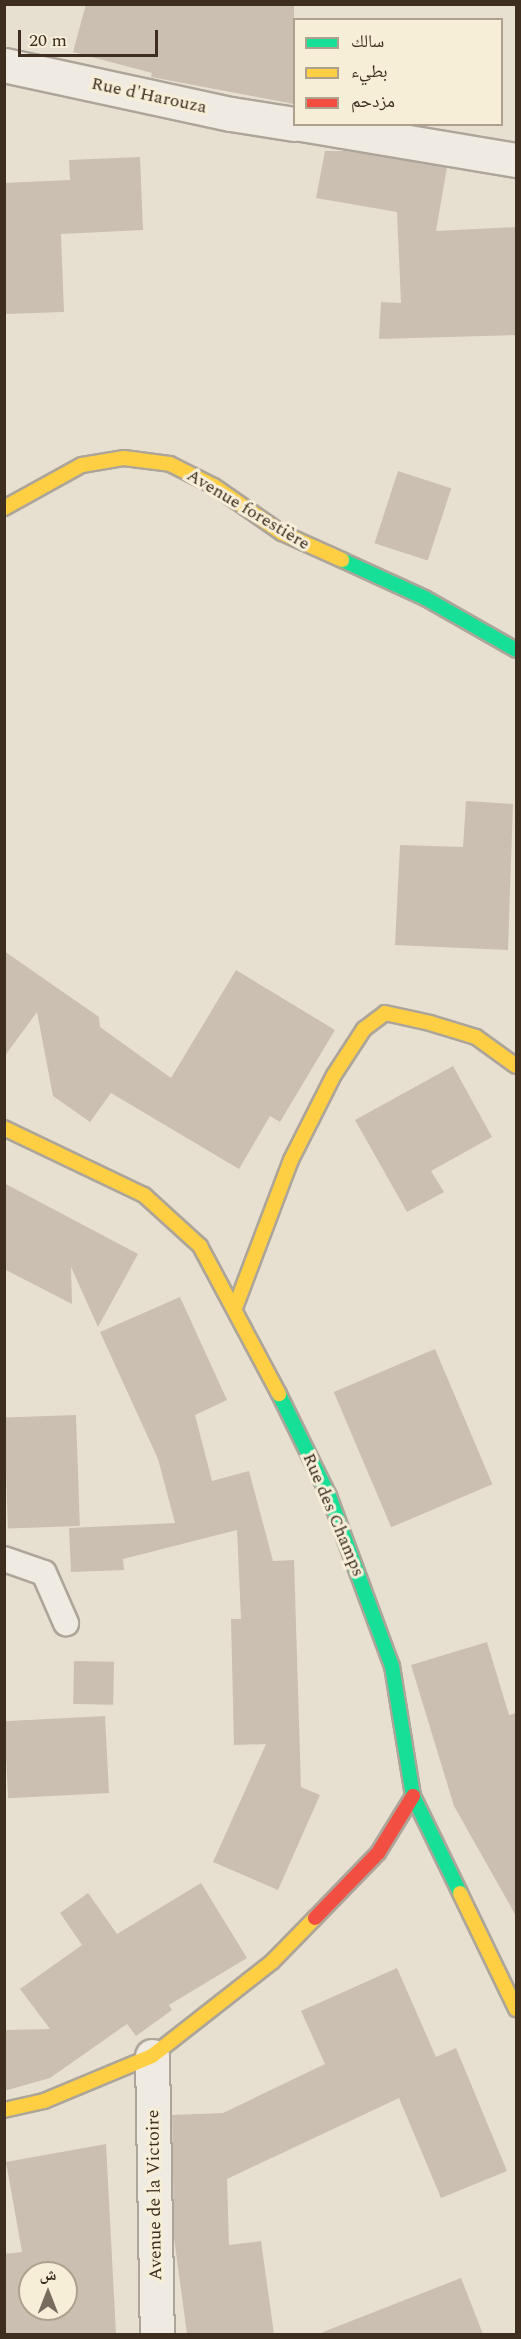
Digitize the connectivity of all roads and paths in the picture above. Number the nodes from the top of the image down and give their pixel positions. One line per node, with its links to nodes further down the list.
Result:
1 (4, 65): 2 (street, Rue d'Harouza)
2 (293, 124)
3 (313, 126): 4 (street)
4 (516, 160)
5 (4, 508): 6 (street, Avenue forestière)
6 (516, 650)
7 (516, 1066): 9 (street)
8 (4, 1128): 9 (street, Rue des Champs)
9 (235, 1308): 12 (street, Rue des Champs)
10 (4, 1559): 11 (lane)
11 (66, 1623)
12 (413, 1796): 13 (street, Rue des Champs); 14 (street)
13 (516, 2009)
14 (152, 2056): 15 (street); 16 (street, Avenue de la Victoire)
15 (4, 2110)
16 (157, 2334)

